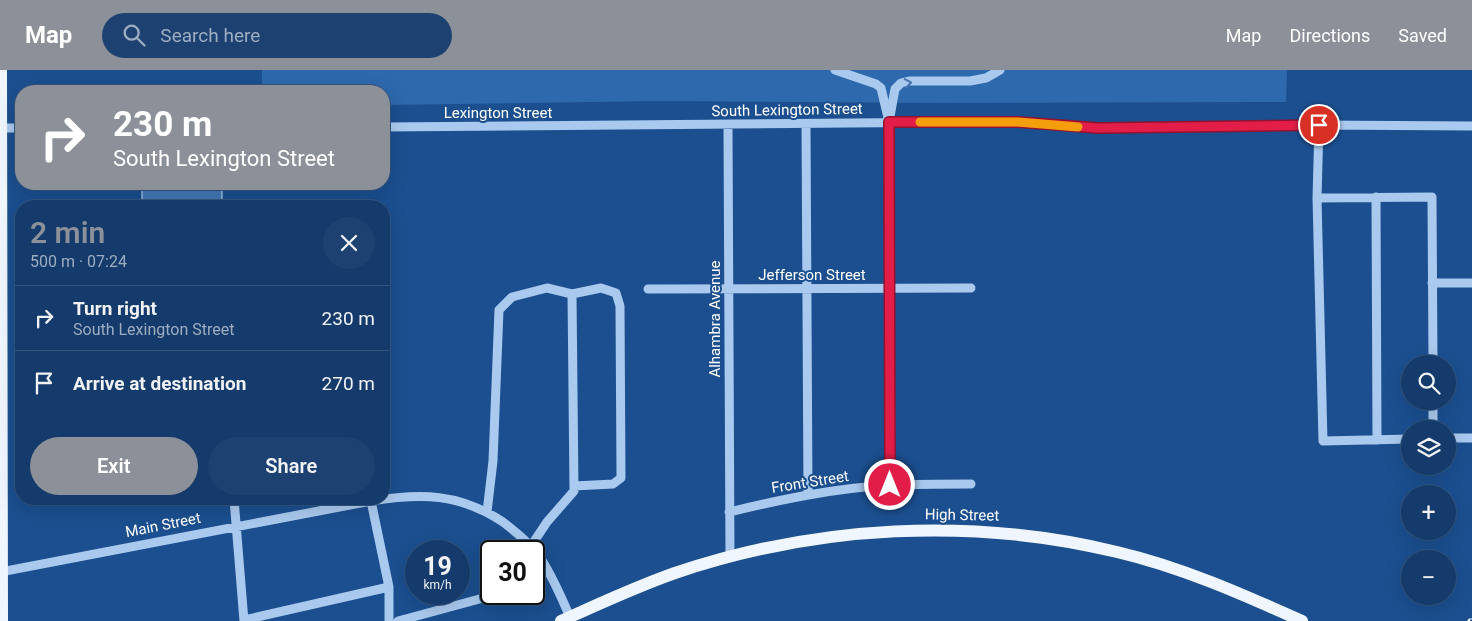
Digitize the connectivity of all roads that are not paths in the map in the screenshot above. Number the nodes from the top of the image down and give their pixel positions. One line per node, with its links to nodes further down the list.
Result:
1 (1, 70): 10 (main road)
2 (835, 70): 4 (street)
3 (1000, 70): 4 (street, one-way to 3)
4 (889, 122): 5 (street, South Lexington Street); 7 (street, South Lexington Street); 18 (street)
5 (806, 124): 6 (street, South Lexington Street); 17 (street)
6 (728, 125): 8 (street, South Lexington Street); 20 (street, Alhambra Avenue)
7 (1319, 125): 9 (street, South Lexington Street); 14 (street)
8 (612, 126): 12 (street, Lexington Street)
9 (1472, 126)
10 (0, 128): 11 (street); 24 (main road)
11 (15, 128)
12 (390, 128)
13 (1376, 197): 14 (street); 15 (street); 28 (street)
14 (1317, 198): 28 (street)
15 (1432, 283): 16 (street); 23 (street)
16 (1472, 283)
17 (806, 288): 18 (street, Jefferson Street); 20 (street, Jefferson Street); 33 (street)
18 (890, 288): 19 (street, Jefferson Street); 31 (street)
19 (971, 288)
20 (729, 289): 21 (street, Jefferson Street); 39 (street, Alhambra Avenue)
21 (648, 290)
22 (572, 294): 32 (street); 32 (street); 38 (street)
23 (1433, 355)
24 (1, 374): 29 (main road)
25 (1456, 438): 26 (street)
26 (1472, 438)
27 (1401, 439): 28 (street)
28 (1377, 440)
29 (1, 473): 45 (main road)
30 (971, 484): 31 (street, Front Street)
31 (890, 485): 33 (street, Front Street)
32 (574, 486): 42 (street)
33 (808, 495): 39 (street, Front Street)
34 (390, 498): 38 (street, Main Street)
35 (234, 505): 40 (street)
36 (350, 505): 40 (street, Main Street)
37 (372, 505): 46 (street)
38 (487, 512): 41 (street, Main Street)
39 (729, 512): 43 (street)
40 (236, 527): 45 (street, Main Street); 50 (street)
41 (524, 540)
42 (535, 540)
43 (730, 557): 48 (main road, High Street); 53 (main road, High Street)
44 (545, 566): 48 (street, Main Street)
45 (1, 572): 49 (main road)
46 (389, 586): 50 (street); 51 (street)
47 (480, 599): 52 (street)
48 (567, 620)
49 (2, 621)
50 (244, 621)
51 (389, 621)
52 (398, 621)
53 (1302, 621)

